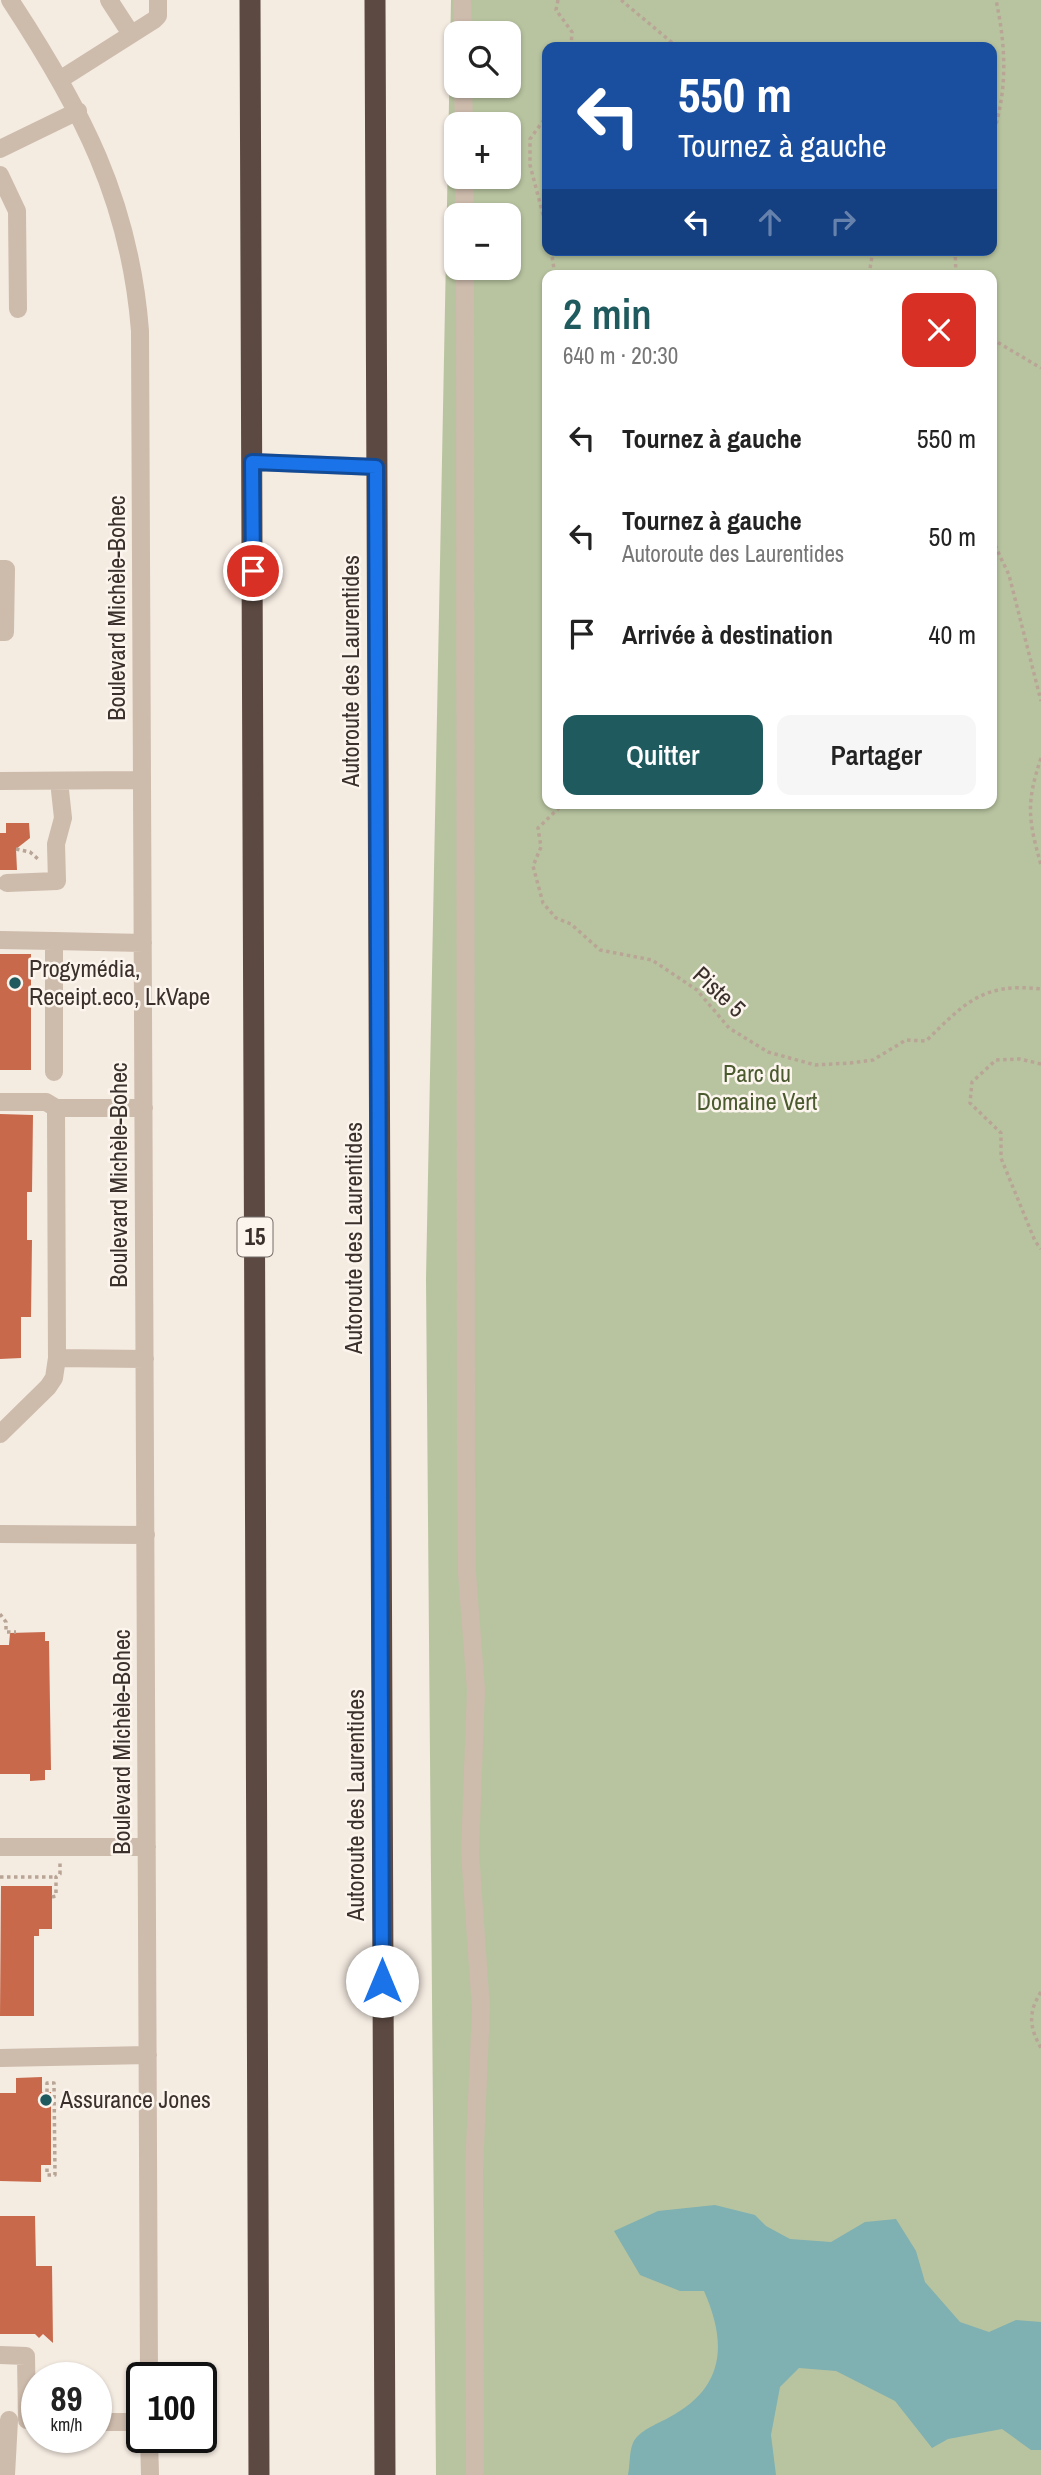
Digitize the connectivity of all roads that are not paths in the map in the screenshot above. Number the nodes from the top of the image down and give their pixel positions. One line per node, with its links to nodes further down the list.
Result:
1 (10, 0): 9 (street, Boulevard Michèle-Bohec)
2 (109, 0): 8 (street)
3 (158, 0): 8 (street)
4 (250, 0): 15 (highway, 15)
5 (375, 0): 16 (highway, Autoroute des Laurentides)
6 (462, 0): 7 (street)
7 (463, 21)
8 (131, 34): 9 (street)
9 (61, 79): 10 (street, Boulevard Michèle-Bohec)
10 (78, 111): 11 (street); 19 (street, Boulevard Michèle-Bohec)
11 (0, 149)
12 (0, 175): 14 (street)
13 (465, 280): 47 (street)
14 (18, 309)
15 (252, 462): 16 (street); 45 (highway, 15)
16 (376, 467): 46 (highway, Autoroute des Laurentides)
17 (0, 569): 18 (street)
18 (0, 632)
19 (142, 780): 21 (street); 25 (street, Boulevard Michèle-Bohec)
20 (0, 781): 21 (street)
21 (59, 781): 22 (street)
22 (7, 883)
23 (0, 940): 24 (street)
24 (54, 941): 25 (street); 26 (street)
25 (143, 943): 29 (street, Boulevard Michèle-Bohec)
26 (54, 1072)
27 (0, 1101): 28 (street)
28 (56, 1108): 29 (street); 30 (street)
29 (144, 1108): 31 (street, Boulevard Michèle-Bohec)
30 (57, 1358): 31 (street); 32 (street)
31 (145, 1359): 34 (street, Boulevard Michèle-Bohec)
32 (0, 1434)
33 (0, 1534): 34 (street)
34 (146, 1535): 36 (street, Boulevard Michèle-Bohec)
35 (0, 1847): 36 (street)
36 (147, 1847): 37 (street, Boulevard Michèle-Bohec)
37 (148, 2055): 38 (street); 40 (street, Boulevard Michèle-Bohec)
38 (0, 2058)
39 (0, 2356): 41 (street)
40 (149, 2362)
41 (18, 2420): 43 (street)
42 (149, 2453): 44 (street)
43 (6, 2475)
44 (149, 2475)
45 (259, 2475)
46 (385, 2475)
47 (475, 2475)

